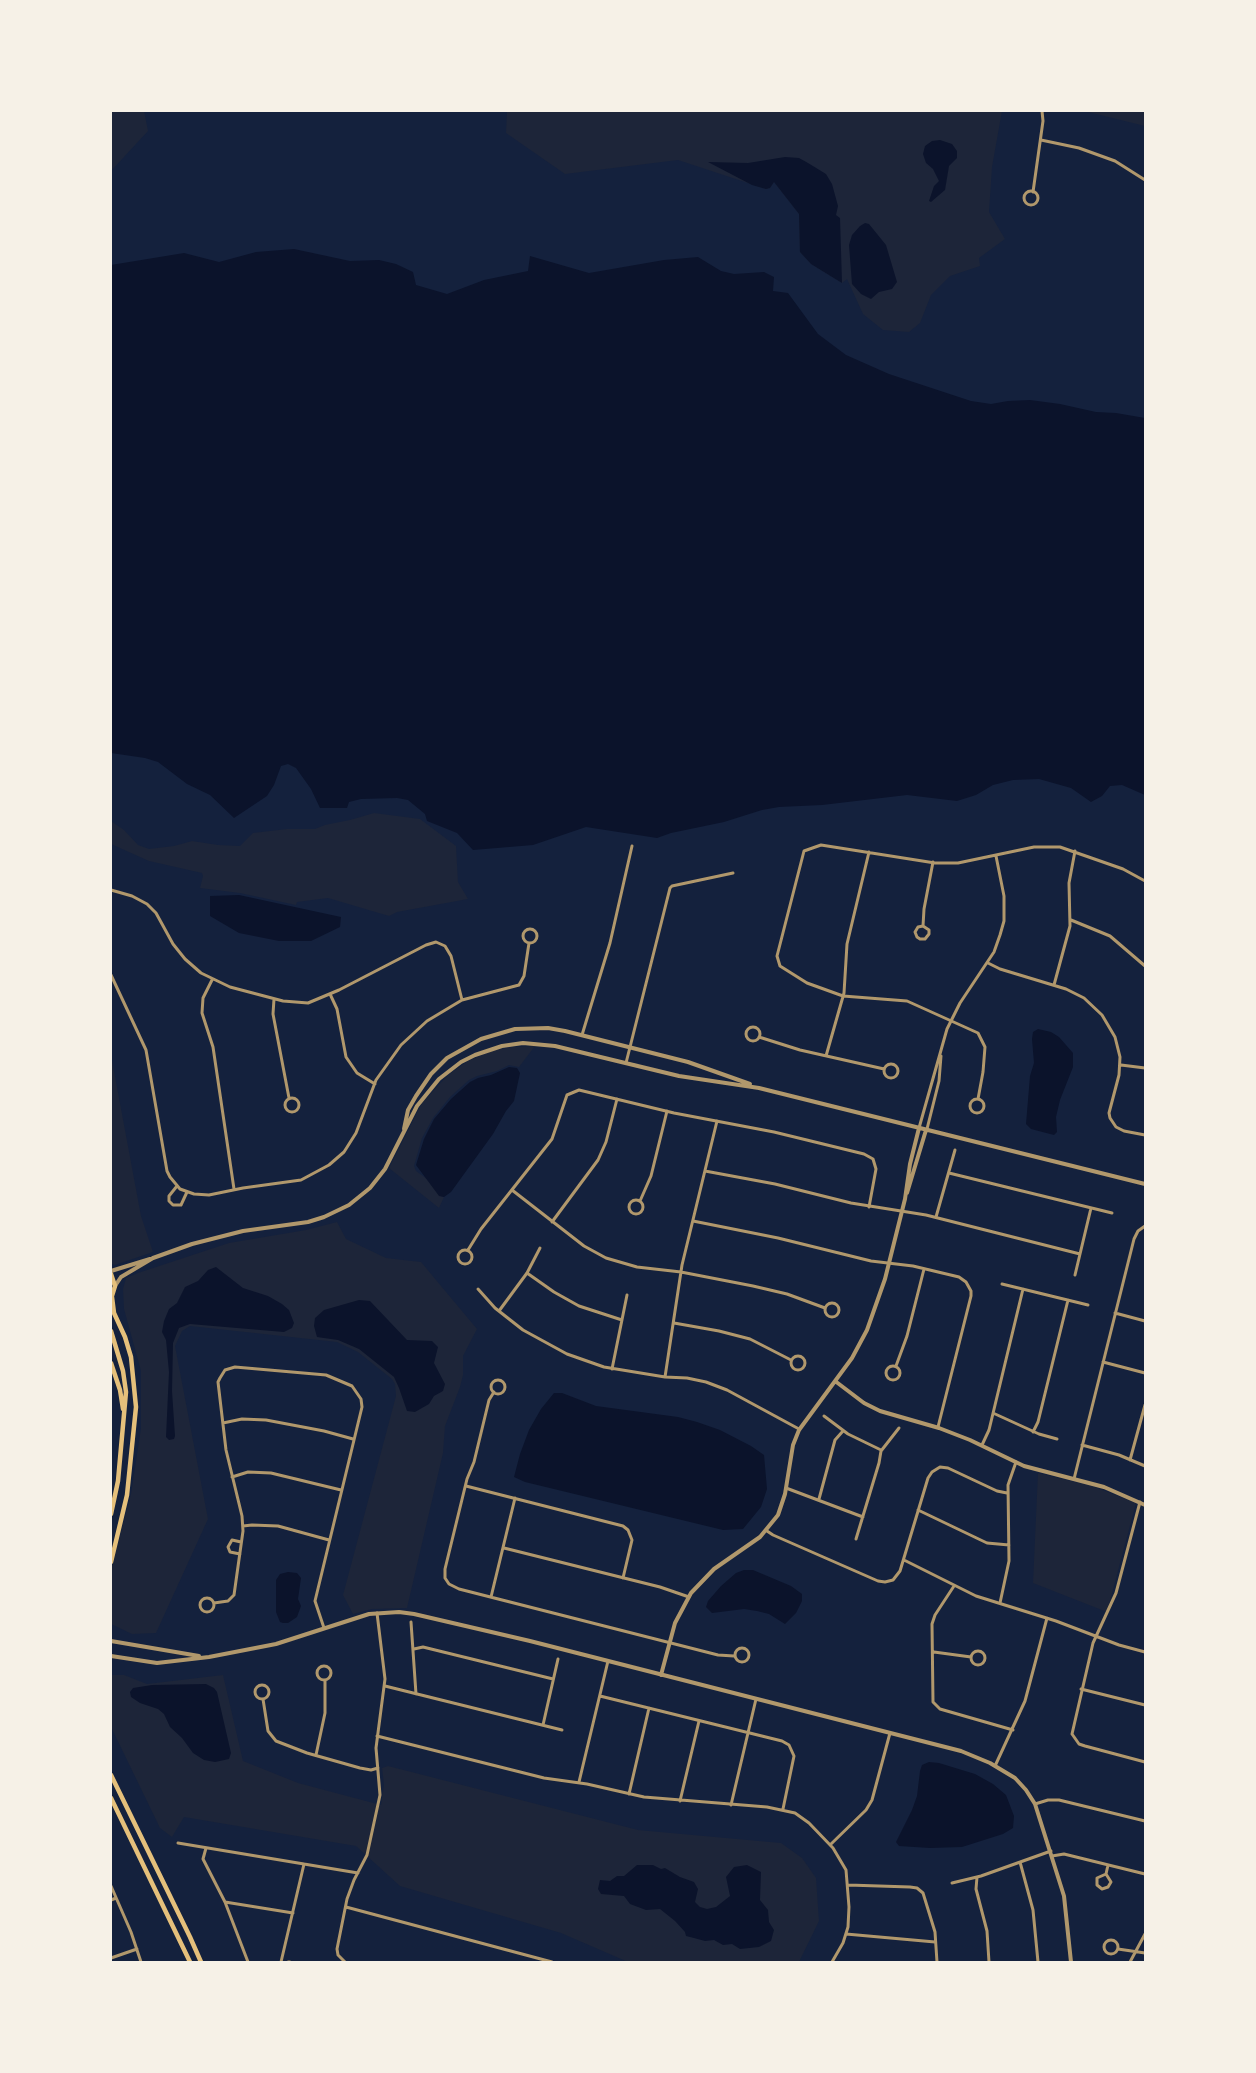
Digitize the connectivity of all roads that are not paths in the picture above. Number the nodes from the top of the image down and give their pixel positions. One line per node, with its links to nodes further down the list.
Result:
1 (1042, 111): 2 (street)
2 (1041, 140): 3 (street); 4 (street)
3 (1145, 180)
4 (1033, 192): 4 (street)
5 (632, 846): 26 (street)
6 (1075, 851): 8 (street); 11 (street); 13 (street)
7 (869, 852): 9 (street); 22 (street); 22 (street)
8 (996, 856): 9 (street); 16 (street)
9 (933, 862): 14 (street)
10 (733, 873): 28 (street)
11 (1145, 881)
12 (111, 890): 19 (street)
13 (1071, 920): 17 (street); 20 (street)
14 (923, 926): 14 (street)
15 (529, 943): 15 (street); 24 (street)
16 (988, 963): 20 (street); 25 (street)
17 (1145, 966)
18 (111, 975): 50 (street)
19 (212, 980): 23 (street); 51 (street)
20 (1054, 985): 32 (street)
21 (330, 994): 23 (street); 24 (street); 35 (street)
22 (843, 996): 25 (street); 30 (street)
23 (274, 999): 37 (street)
24 (462, 1000): 35 (street)
25 (951, 1020): 29 (street); 39 (street)
26 (582, 1035): 28 (street); 43 (street)
27 (759, 1037): 27 (street); 30 (street)
28 (630, 1048): 31 (street); 36 (street)
29 (941, 1052): 42 (street); 44 (street)
30 (826, 1056): 34 (street)
31 (626, 1065): 36 (street); 43 (street)
32 (1121, 1065): 33 (street); 45 (street)
33 (1145, 1068)
34 (884, 1069): 34 (street)
35 (375, 1084): 51 (street)
36 (759, 1088): 42 (street)
37 (289, 1098): 37 (street)
38 (617, 1099): 40 (street); 52 (street); 62 (street)
39 (978, 1099): 39 (street)
40 (667, 1111): 41 (street); 55 (street)
41 (717, 1121): 47 (street); 56 (street)
42 (919, 1128): 44 (street); 54 (street)
43 (404, 1129): 67 (street)
44 (926, 1130): 49 (street); 54 (street)
45 (1145, 1135)
46 (955, 1150): 48 (street)
47 (705, 1171): 56 (street); 61 (street)
48 (949, 1173): 57 (street); 60 (street)
49 (1145, 1184)
50 (177, 1186): 53 (street); 53 (street)
51 (234, 1190): 53 (street)
52 (512, 1190): 62 (street); 65 (street)
53 (187, 1192)
54 (905, 1199): 58 (street)
55 (640, 1201): 55 (street)
56 (868, 1207): 58 (street)
57 (1091, 1208): 59 (street); 66 (street)
58 (902, 1212): 60 (street); 68 (street)
59 (1112, 1213)
60 (936, 1217): 66 (street)
61 (693, 1221): 68 (street); 71 (street)
62 (552, 1222): 71 (street)
63 (1145, 1226): 84 (street)
64 (540, 1248): 72 (street)
65 (468, 1250): 65 (street)
66 (1080, 1254): 73 (street)
67 (153, 1258): 70 (street); 75 (street)
68 (889, 1264): 69 (street); 96 (street)
69 (924, 1269): 92 (street); 103 (street)
70 (111, 1272): 75 (main road)
71 (681, 1272): 82 (street); 87 (street)
72 (527, 1273): 83 (street); 85 (street)
73 (1075, 1275)
74 (1002, 1284): 77 (street)
75 (115, 1286): 79 (main road)
76 (478, 1289): 83 (street)
77 (1023, 1289): 80 (street); 99 (street)
78 (627, 1295): 85 (street)
79 (112, 1298): 137 (main road)
80 (1068, 1300): 81 (street); 107 (street)
81 (1088, 1305)
82 (825, 1308): 82 (street)
83 (499, 1311): 93 (street)
84 (1115, 1313): 86 (street); 90 (street)
85 (622, 1320): 93 (street)
86 (1145, 1321)
87 (673, 1323): 89 (street); 95 (street)
88 (111, 1331): 101 (main road)
89 (791, 1360): 89 (street)
90 (1103, 1362): 94 (street); 110 (street)
91 (111, 1363): 101 (main road)
92 (896, 1366): 92 (street)
93 (612, 1369): 95 (street)
94 (1145, 1372)
95 (665, 1377): 105 (street)
96 (835, 1381): 103 (street); 105 (street)
97 (494, 1392): 97 (street); 118 (street)
98 (1145, 1405): 113 (street)
99 (992, 1413): 107 (street); 111 (street)
100 (824, 1416): 106 (street)
101 (125, 1420): 126 (main road)
102 (223, 1423): 108 (street); 108 (street); 116 (street)
103 (938, 1427): 111 (street)
104 (898, 1428): 112 (street)
105 (800, 1429): 119 (street)
106 (843, 1431): 112 (street); 123 (street)
107 (1033, 1432): 109 (street)
108 (354, 1439): 120 (street)
109 (1058, 1439)
110 (1082, 1444): 113 (street); 117 (street)
111 (982, 1445): 114 (street)
112 (881, 1451): 127 (street)
113 (1130, 1460): 115 (street)
114 (1016, 1462): 117 (street); 121 (street)
115 (1145, 1466)
116 (232, 1477): 120 (street); 128 (street)
117 (1074, 1479): 124 (street)
118 (466, 1486): 122 (street); 140 (street)
119 (786, 1488): 123 (street); 129 (street)
120 (341, 1490): 131 (street)
121 (1007, 1493): 125 (street); 133 (street)
122 (515, 1498): 134 (street); 138 (street)
123 (819, 1500): 127 (street)
124 (1143, 1504): 148 (street)
125 (918, 1510): 133 (street); 136 (street)
126 (111, 1514)
127 (863, 1517): 130 (street)
128 (243, 1526): 131 (street); 132 (street)
129 (767, 1531): 136 (street); 141 (street)
130 (856, 1539)
131 (329, 1540): 147 (street)
132 (242, 1542): 135 (street); 135 (street)
133 (1009, 1545): 143 (street)
134 (504, 1548): 138 (street); 140 (street)
135 (240, 1554): 142 (street)
136 (903, 1560): 139 (street)
137 (111, 1562)
138 (623, 1578): 141 (street)
139 (954, 1586): 143 (street); 152 (street)
140 (491, 1597): 150 (street)
141 (689, 1597): 150 (street)
142 (214, 1603): 142 (street)
143 (1000, 1603): 145 (street)
144 (377, 1613): 147 (street); 159 (street); 163 (street)
145 (1047, 1618): 148 (street); 174 (street)
146 (411, 1622): 151 (street)
147 (324, 1628): 156 (street)
148 (1096, 1636): 153 (street); 164 (street)
149 (111, 1641): 156 (street)
150 (670, 1642): 155 (street); 160 (street)
151 (414, 1650): 162 (street); 165 (street)
152 (933, 1652): 157 (street); 174 (street)
153 (1145, 1652)
154 (111, 1656): 156 (street)
155 (734, 1656): 155 (street)
156 (209, 1657)
157 (971, 1657): 157 (street)
158 (558, 1659): 162 (street)
159 (608, 1661): 160 (street); 166 (street)
160 (661, 1674): 168 (street)
161 (325, 1680): 161 (street); 178 (street)
162 (553, 1680): 172 (street)
163 (385, 1686): 165 (street); 177 (street)
164 (1081, 1689): 169 (street); 179 (street)
165 (416, 1694): 172 (street)
166 (600, 1696): 170 (street); 183 (street)
167 (263, 1699): 167 (street); 178 (street)
168 (756, 1699): 175 (street); 176 (street)
169 (1145, 1705)
170 (649, 1708): 171 (street); 184 (street)
171 (699, 1720): 175 (street); 186 (street)
172 (543, 1725): 173 (street)
173 (562, 1730)
174 (1013, 1730): 180 (street)
175 (748, 1733): 188 (street); 189 (street)
176 (890, 1733): 180 (street); 192 (street)
177 (377, 1736): 181 (street); 183 (street)
178 (316, 1755): 181 (street)
179 (1145, 1762)
180 (995, 1766): 187 (street)
181 (378, 1768): 198 (street)
182 (111, 1775): 221 (main road)
183 (579, 1782): 184 (street)
184 (629, 1794): 186 (street)
185 (111, 1798): 220 (main road)
186 (680, 1801): 188 (street)
187 (1035, 1804): 190 (street); 194 (street)
188 (731, 1805): 189 (street)
189 (783, 1809): 192 (street)
190 (1145, 1821)
191 (178, 1843): 193 (street)
192 (830, 1845): 204 (street)
193 (206, 1848): 196 (street); 207 (street)
194 (1051, 1853): 195 (street); 197 (street); 230 (street)
195 (1020, 1862): 201 (street); 229 (street)
196 (304, 1864): 198 (street); 209 (street)
197 (1108, 1865): 199 (street); 200 (street)
198 (358, 1873): 208 (street)
199 (1106, 1874): 199 (street)
200 (1145, 1874)
201 (977, 1877): 202 (street); 228 (street)
202 (952, 1882)
203 (111, 1886): 205 (street)
204 (848, 1886): 210 (street); 212 (street)
205 (116, 1898): 206 (street); 213 (street)
206 (111, 1900)
207 (225, 1902): 209 (street); 222 (street)
208 (346, 1907): 218 (street); 224 (street)
209 (293, 1913): 223 (street)
210 (846, 1934): 212 (street); 226 (street)
211 (1145, 1934): 215 (street)
212 (935, 1942): 227 (street)
213 (137, 1949): 217 (street); 219 (street)
214 (1118, 1949): 214 (street); 215 (street)
215 (1135, 1951): 216 (street); 231 (street)
216 (1145, 1953)
217 (111, 1958)
218 (541, 1960): 225 (street)
219 (141, 1962)
220 (190, 1962)
221 (201, 1962)
222 (248, 1962)
223 (281, 1962)
224 (345, 1962)
225 (552, 1962)
226 (832, 1962)
227 (937, 1962)
228 (989, 1962)
229 (1038, 1962)
230 (1071, 1962)
231 (1130, 1962)

